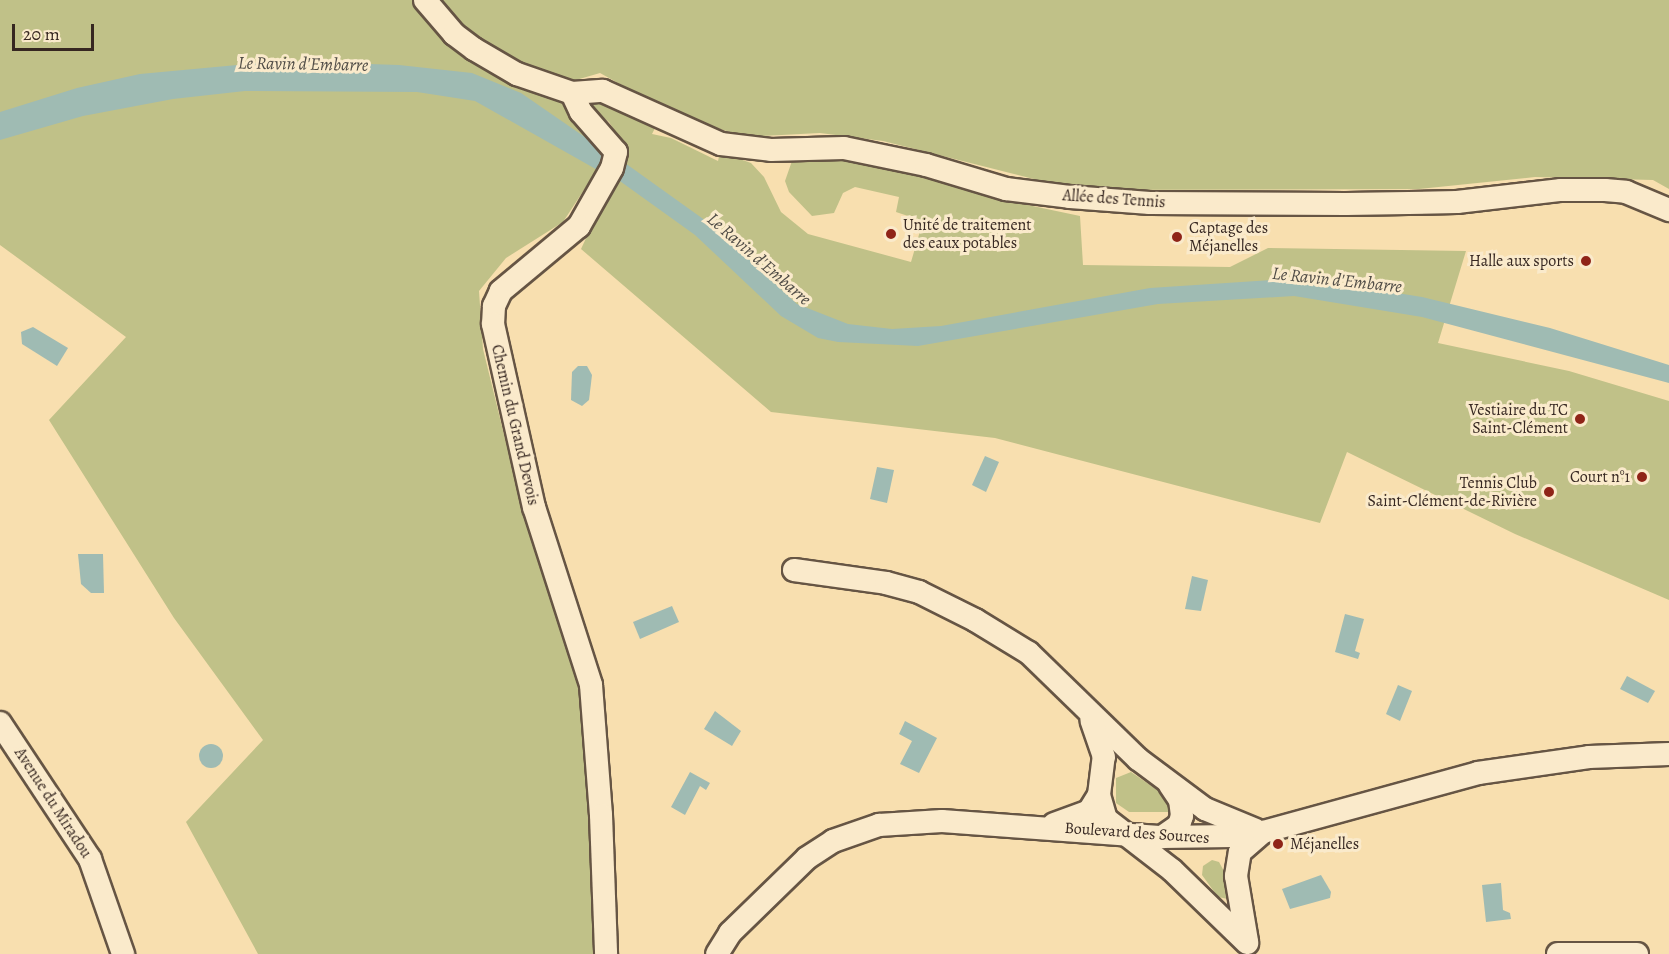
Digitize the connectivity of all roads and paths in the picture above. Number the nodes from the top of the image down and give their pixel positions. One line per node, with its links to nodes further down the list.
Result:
1 (425, 0): 2 (street)
2 (572, 93): 3 (street, Allée des Tennis); 18 (street, Chemin du Grand Devois)
3 (1669, 210)
4 (794, 570): 5 (street)
5 (1086, 710): 8 (street); 9 (street)
6 (0, 723): 17 (street, Avenue du Miradou)
7 (1669, 754): 11 (street, Boulevard des Sources)
8 (1158, 773): 11 (street); 13 (street)
9 (1099, 795): 10 (street); 12 (street)
10 (1046, 827): 12 (street, Boulevard des Sources); 19 (street, Boulevard des Sources)
11 (1263, 832): 14 (street, Boulevard des Sources); 16 (street)
12 (1127, 834): 13 (street, Boulevard des Sources); 15 (street)
13 (1162, 837): 14 (street, Boulevard des Sources)
14 (1207, 839): 15 (street)
15 (1199, 897): 16 (street)
16 (1249, 949)
17 (123, 954)
18 (606, 954)
19 (717, 954)
20 (1558, 954): 21 (street)
21 (1637, 954)

